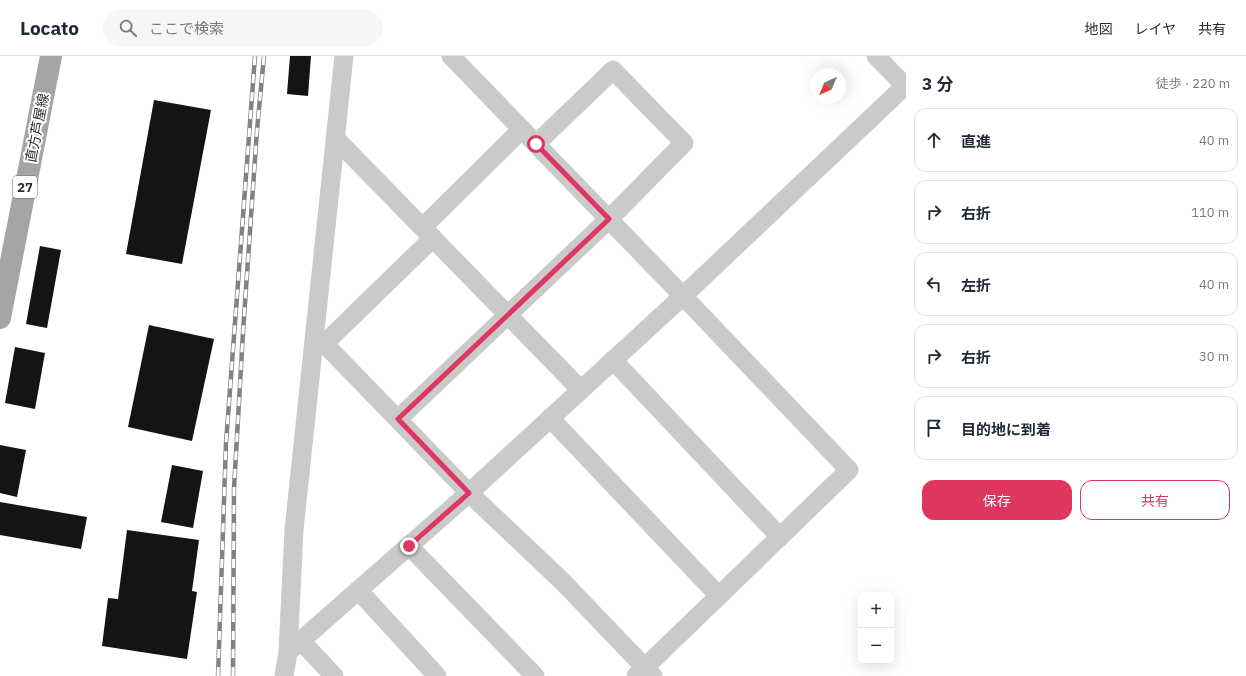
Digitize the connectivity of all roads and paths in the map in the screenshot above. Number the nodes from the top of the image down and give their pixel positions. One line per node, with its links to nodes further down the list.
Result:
1 (51, 56): 13 (main road, 直方芦屋線 / 27)
2 (344, 56): 7 (street)
3 (451, 56): 6 (street)
4 (876, 56): 5 (street)
5 (905, 85): 11 (street)
6 (522, 129): 8 (street); 10 (street)
7 (335, 138): 10 (street); 14 (street)
8 (536, 144): 9 (street); 9 (street)
9 (609, 219): 11 (street); 12 (street)
10 (428, 233): 12 (street); 14 (street)
11 (683, 296): 15 (street); 20 (street)
12 (508, 315): 16 (street); 18 (street)
13 (0, 318)
14 (320, 339): 18 (street); 24 (street)
15 (613, 360): 16 (street); 20 (street)
16 (581, 390): 17 (street)
17 (550, 418): 19 (street); 23 (street)
18 (398, 419): 19 (street)
19 (469, 493): 21 (street); 25 (street)
20 (780, 537): 23 (street)
21 (409, 546): 22 (street); 29 (street)
22 (358, 590): 24 (street); 28 (street)
23 (719, 596): 25 (street)
24 (294, 647): 26 (street); 27 (street)
25 (645, 673)
26 (284, 676)
27 (334, 676)
28 (437, 676)
29 (535, 676)

